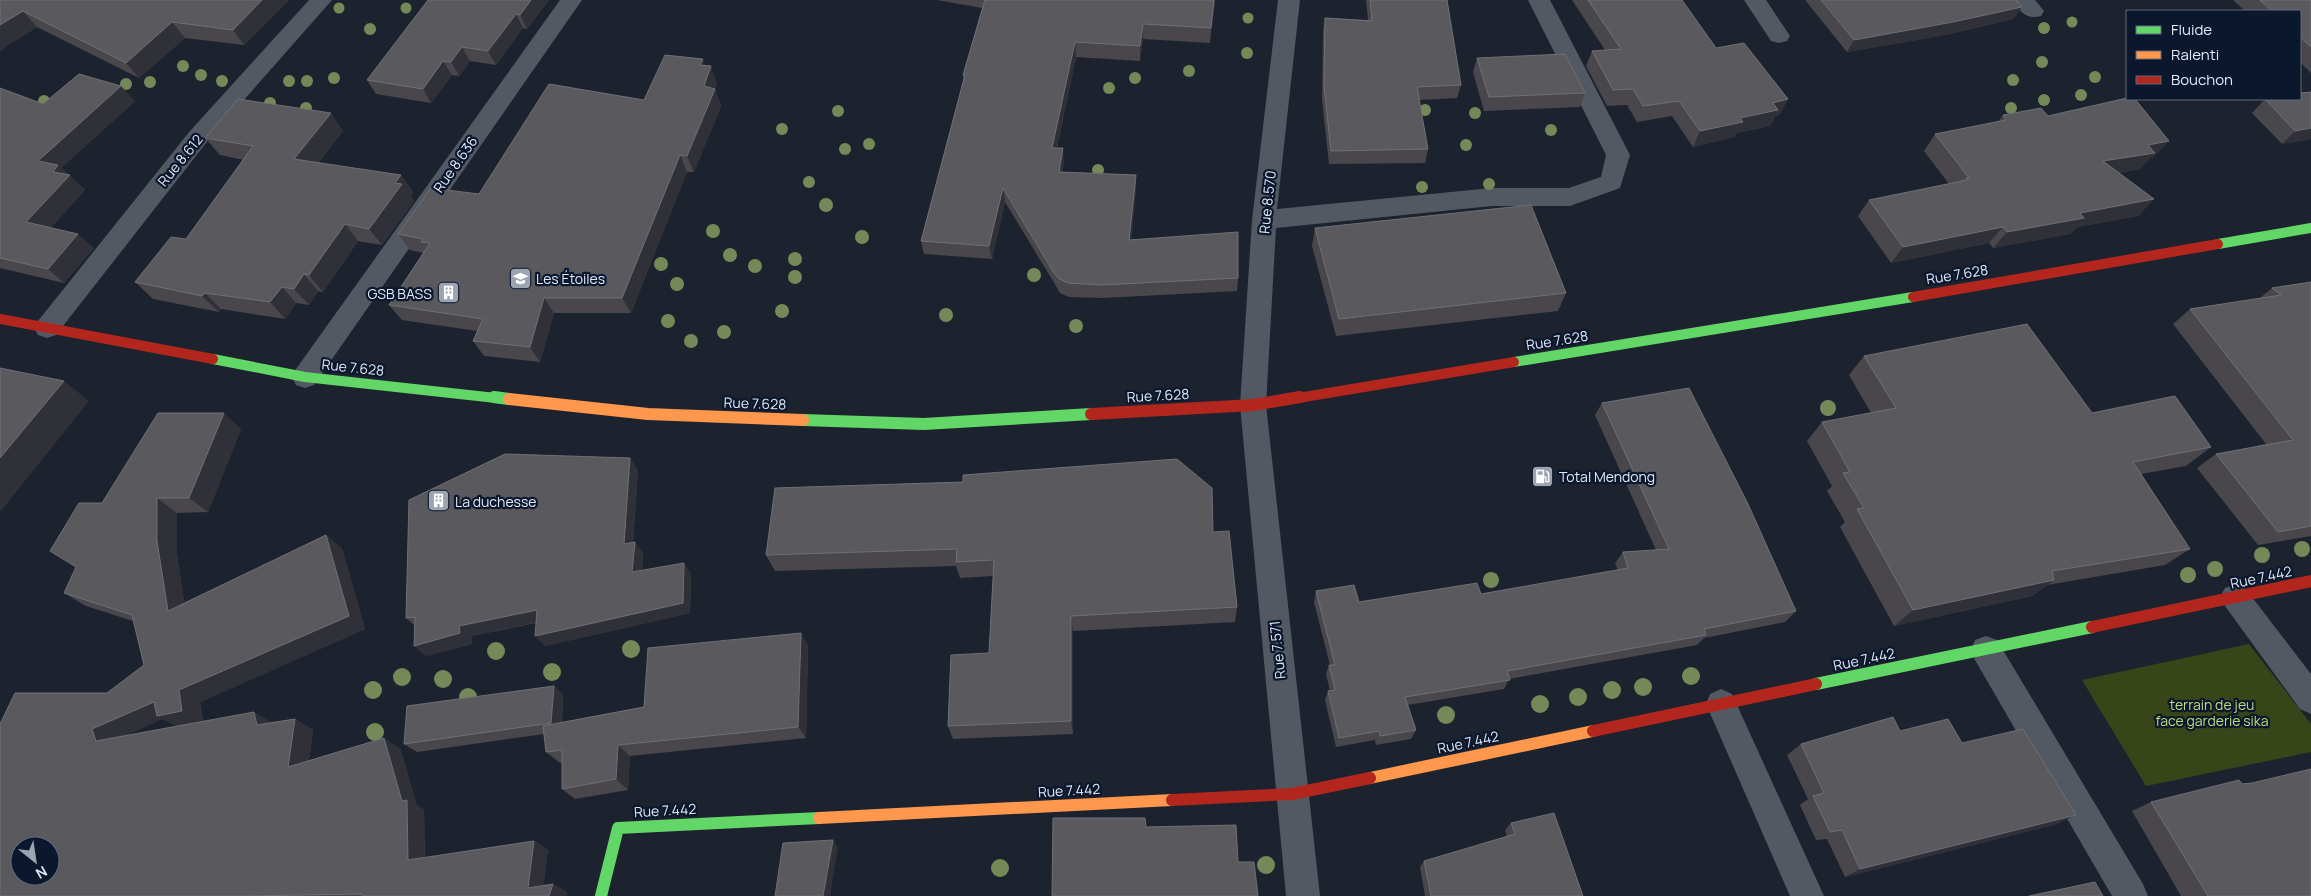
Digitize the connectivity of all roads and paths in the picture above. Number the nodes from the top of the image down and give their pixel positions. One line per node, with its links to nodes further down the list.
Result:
1 (321, 0): 10 (street, Rue 8.612)
2 (571, 0): 11 (street, Rue 8.636)
3 (1289, 0): 7 (street, Rue 8.570)
4 (1539, 0): 7 (street)
5 (1755, 0): 6 (street)
6 (1779, 36)
7 (1264, 220): 12 (street, Rue 8.570)
8 (2311, 228): 12 (main road, Rue 7.628)
9 (0, 319): 10 (main road, Rue 7.628)
10 (47, 328): 11 (main road, Rue 7.628)
11 (305, 377): 12 (main road, Rue 7.628)
12 (1253, 405): 18 (street, Rue 7.571)
13 (2311, 581): 14 (main road, Rue 7.442)
14 (2235, 597): 15 (main road, Rue 7.442); 16 (street)
15 (1986, 650): 17 (main road, Rue 7.442); 22 (street)
16 (2311, 699)
17 (1721, 704): 18 (main road, Rue 7.442); 21 (street)
18 (1292, 794): 19 (main road, Rue 7.442); 20 (street, Rue 7.571)
19 (601, 896)
20 (1303, 896)
21 (1807, 896)
22 (2131, 896)

